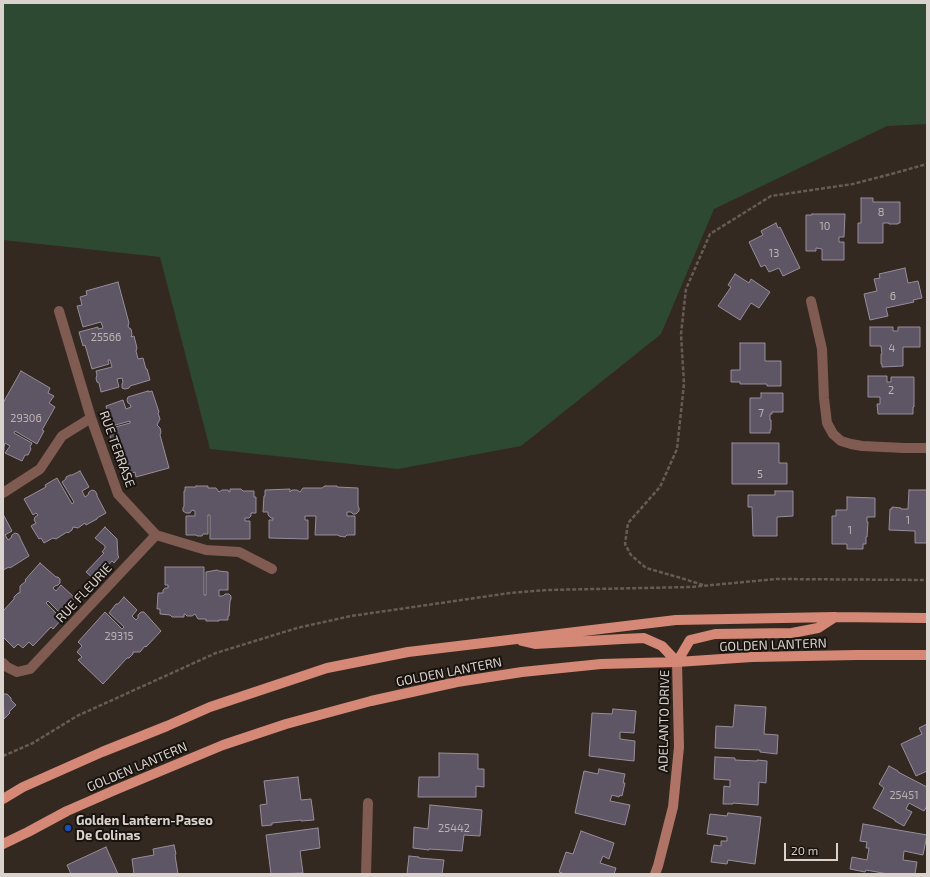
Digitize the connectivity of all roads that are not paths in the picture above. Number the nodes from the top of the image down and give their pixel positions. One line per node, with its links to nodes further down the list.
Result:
1 (811, 301): 4 (street)
2 (59, 311): 3 (street, RUE TERRASE)
3 (92, 418): 5 (street); 6 (street, RUE TERRASE)
4 (927, 448)
5 (3, 493)
6 (156, 535): 7 (street); 13 (street, RUE FLEURIE)
7 (272, 569)
8 (835, 617): 9 (main road, GOLDEN LANTERN); 10 (main road, GOLDEN LANTERN); 12 (main road)
9 (927, 618)
10 (514, 639): 12 (main road); 14 (main road, GOLDEN LANTERN)
11 (927, 655): 12 (main road, GOLDEN LANTERN)
12 (677, 662): 16 (main road, GOLDEN LANTERN); 18 (street, ADELANTO DRIVE)
13 (3, 663)
14 (3, 799)
15 (368, 803): 17 (street)
16 (3, 844)
17 (366, 874)
18 (655, 874)

